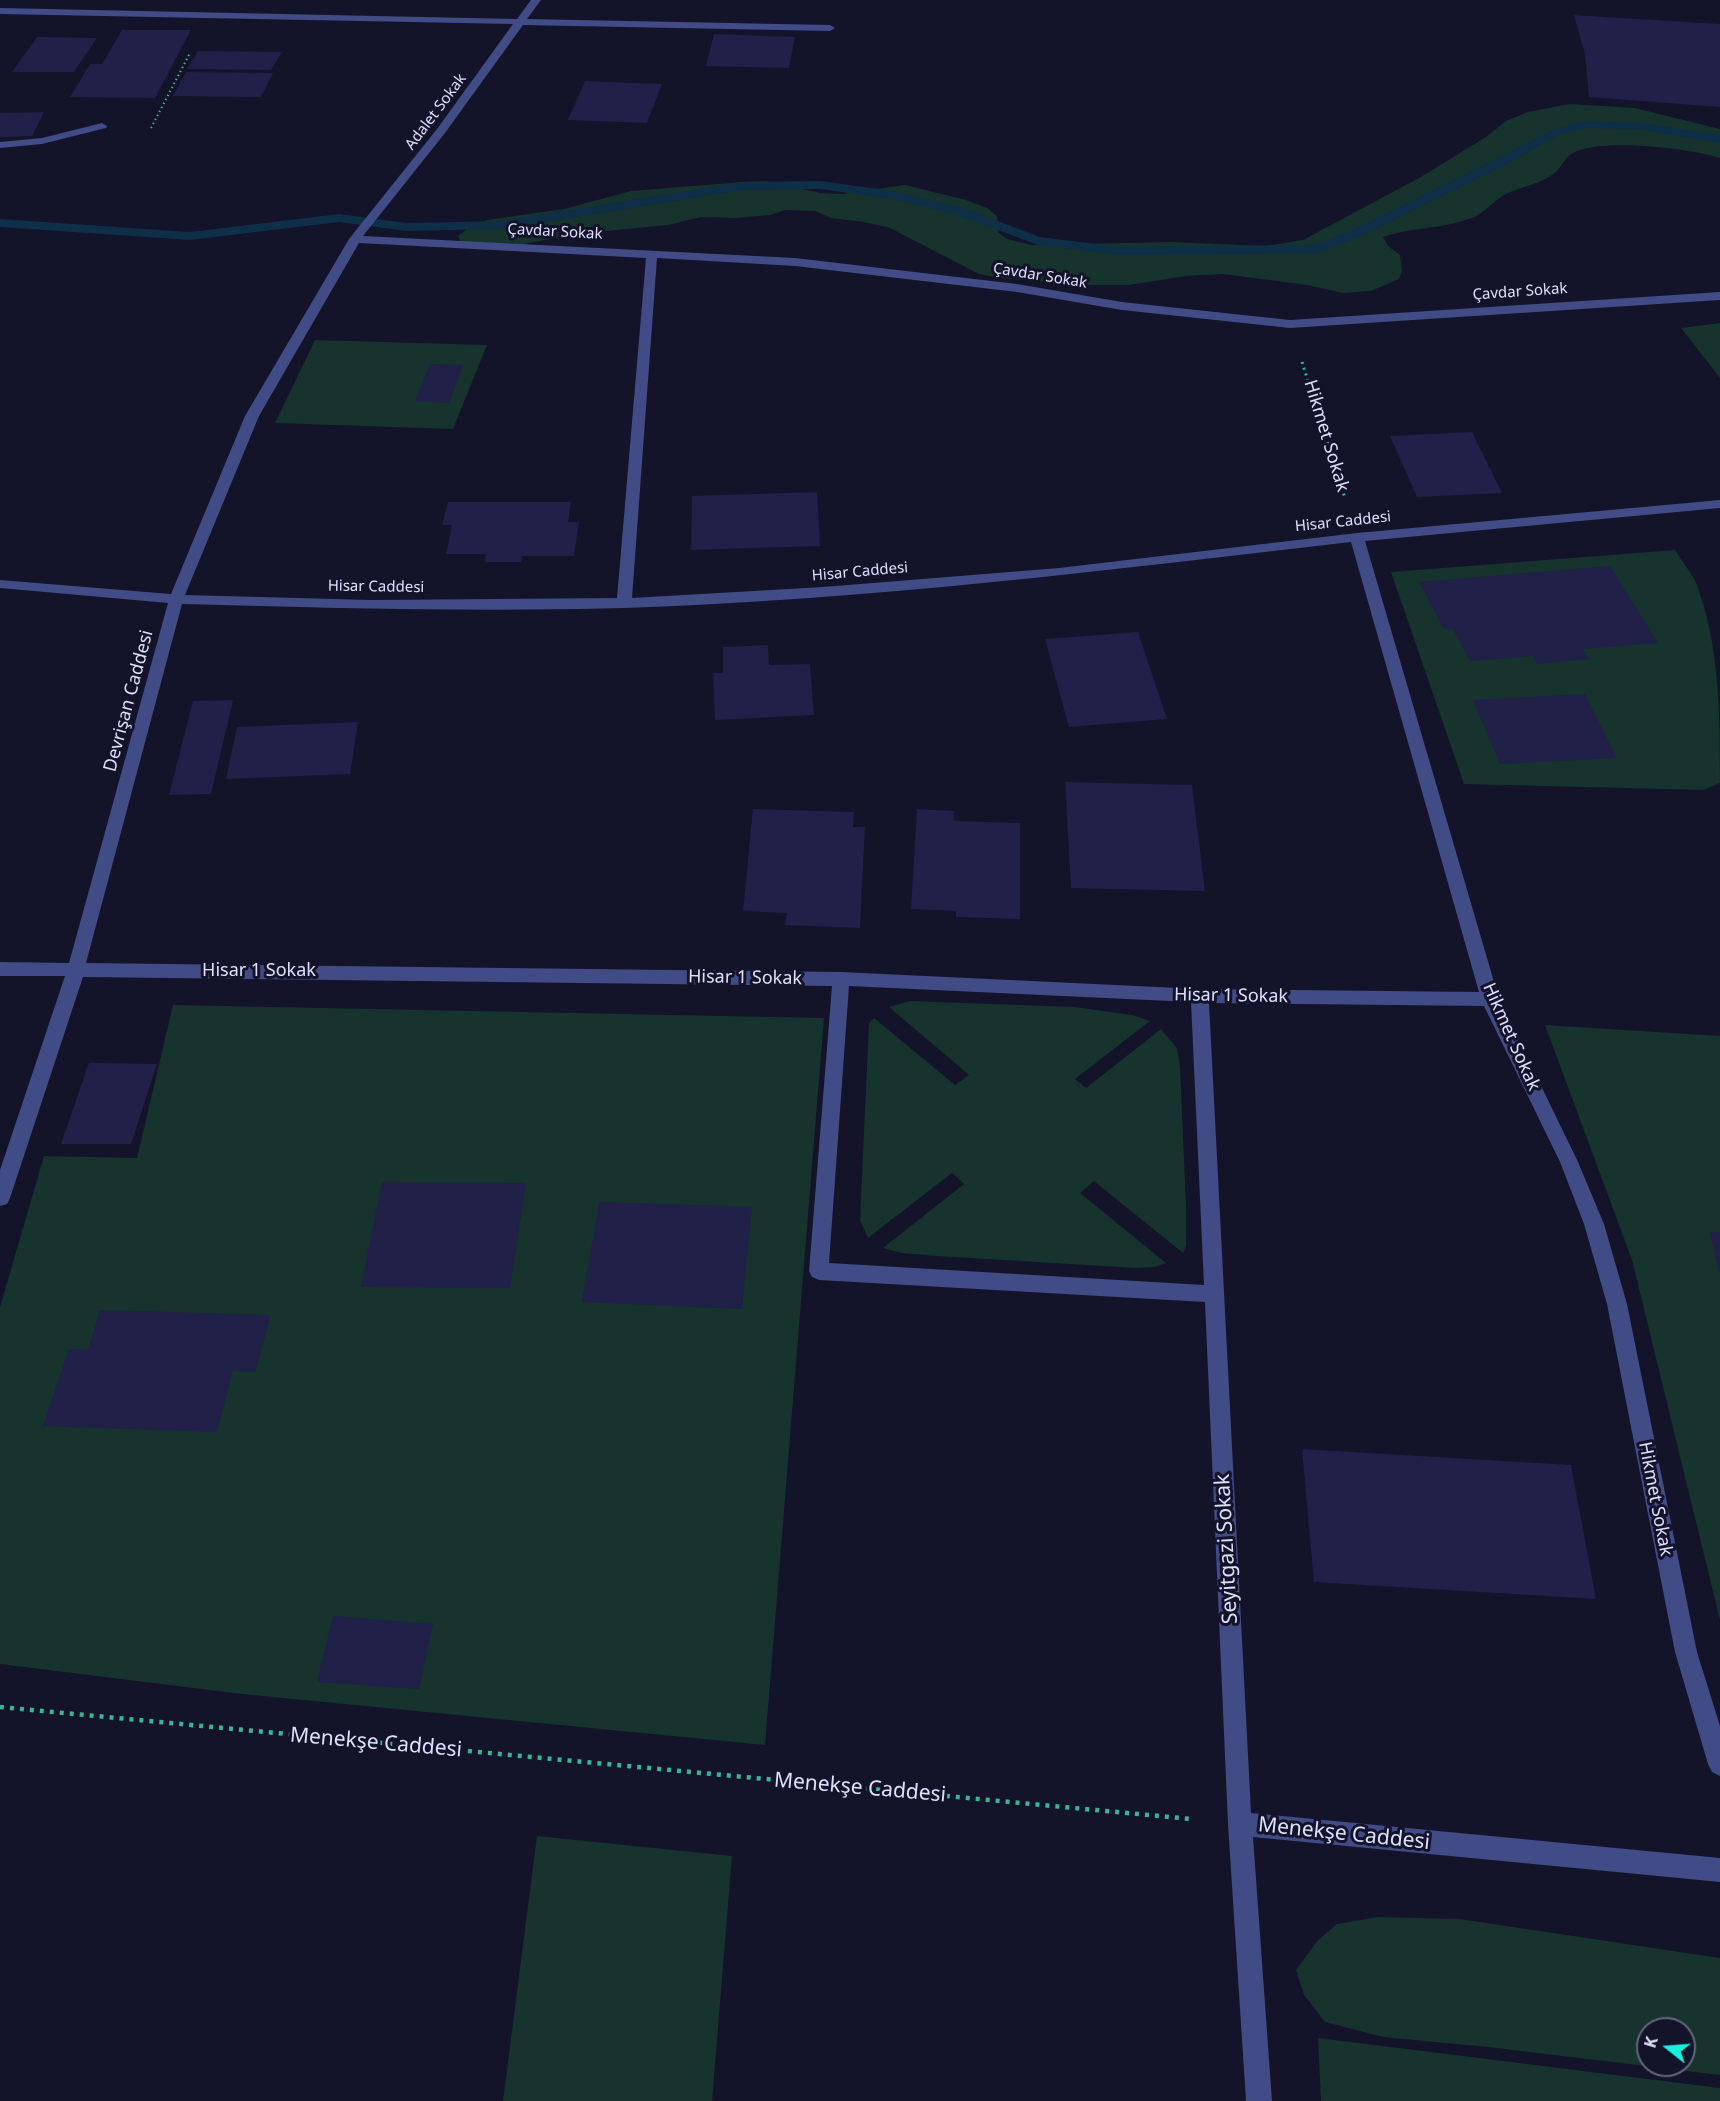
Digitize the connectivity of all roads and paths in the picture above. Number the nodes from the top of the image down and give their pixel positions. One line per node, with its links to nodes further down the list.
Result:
1 (536, 0): 4 (street, Adalet Sokak)
2 (0, 11): 3 (street)
3 (210, 15): 4 (street); 7 (path)
4 (521, 22): 5 (street); 9 (street, Adalet Sokak)
5 (830, 28)
6 (102, 126): 8 (street)
7 (151, 128)
8 (0, 145)
9 (357, 236): 10 (street, Çavdar Sokak); 16 (street, Devrişan Caddesi)
10 (652, 253): 12 (street, Çavdar Sokak); 17 (street)
11 (1720, 296): 12 (street, Çavdar Sokak)
12 (1290, 324): 14 (path, Hikmet Sokak)
13 (1720, 504): 14 (street, Hisar Caddesi)
14 (1357, 537): 17 (street, Hisar Caddesi); 22 (street, Hikmet Sokak)
15 (0, 584): 16 (street, Hisar Caddesi)
16 (176, 599): 17 (street, Hisar Caddesi); 19 (street, Devrişan Caddesi)
17 (624, 603)
18 (0, 969): 19 (street, Hisar 1 Sokak)
19 (76, 970): 20 (street, Hisar 1 Sokak); 23 (street, Devrişan Caddesi)
20 (842, 979): 21 (street, Hisar 1 Sokak); 24 (street)
21 (1200, 996): 22 (street, Hisar 1 Sokak); 24 (street, Seyitgazi Sokak)
22 (1490, 999): 26 (street, Hikmet Sokak)
23 (0, 1198)
24 (1215, 1294): 27 (street, Seyitgazi Sokak)
25 (0, 1707): 27 (path, Menekşe Caddesi)
26 (1720, 1764)
27 (1240, 1824): 28 (street, Menekşe Caddesi); 29 (street, Seyitgazi Sokak)
28 (1720, 1870)
29 (1260, 2101)

